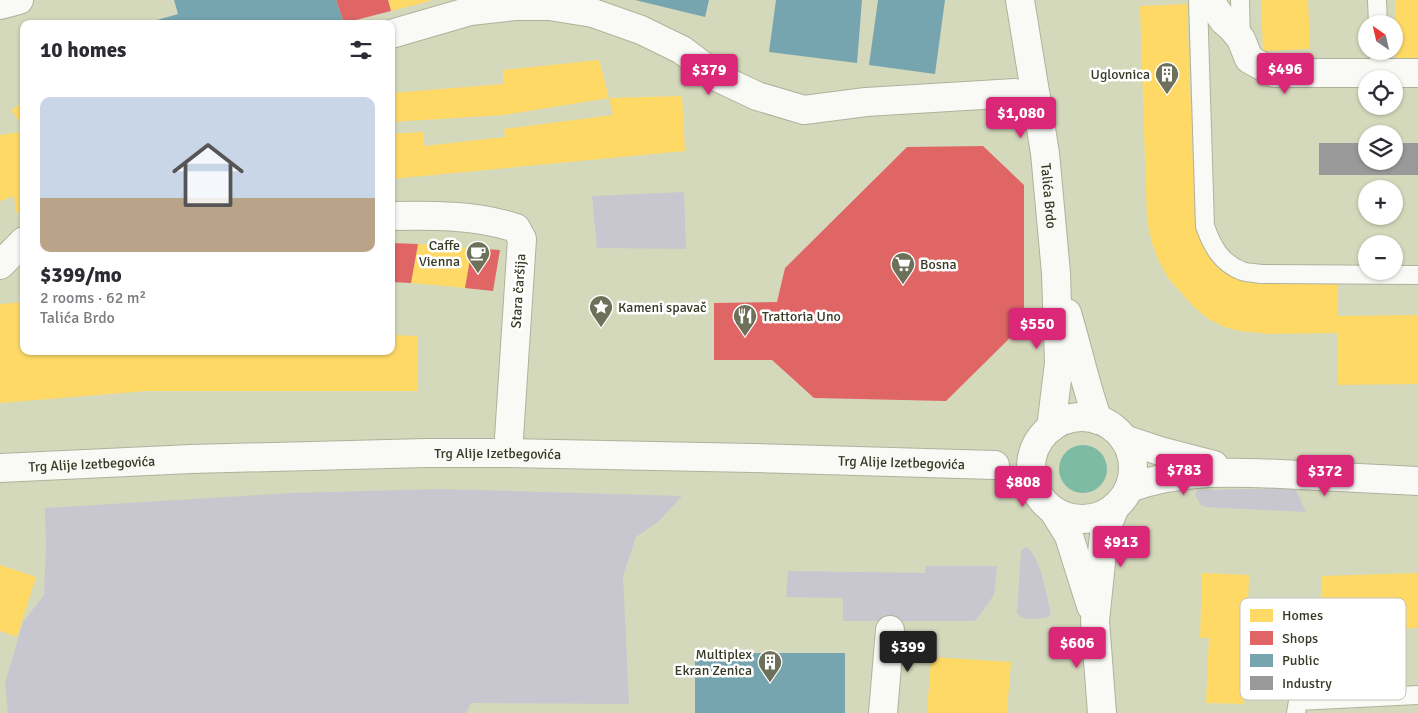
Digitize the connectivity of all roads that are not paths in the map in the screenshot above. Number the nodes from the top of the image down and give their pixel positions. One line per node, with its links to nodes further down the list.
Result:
1 (20, 0): 7 (street)
2 (1020, 0): 13 (street, Talića Brdo)
3 (1198, 0): 16 (lane)
4 (1209, 0): 10 (street)
5 (1240, 0): 10 (lane)
6 (1376, 0): 8 (lane)
7 (0, 5)
8 (1377, 15)
9 (395, 33): 13 (street)
10 (1241, 39): 11 (street)
11 (1379, 62): 12 (street)
12 (1418, 73)
13 (1036, 97): 15 (street, Talića Brdo)
14 (395, 216): 20 (street, Stara čaršija)
15 (1056, 273): 17 (street, Talića Brdo); 18 (street, Talića Brdo)
16 (1418, 275)
17 (1098, 420): 18 (street); 19 (street)
18 (1051, 428): 26 (street)
19 (1124, 439): 23 (street); 25 (street)
20 (508, 452): 21 (street, Trg Alije Izetbegovića); 22 (street, Trg Alije Izetbegovića)
21 (995, 465)
22 (0, 468)
23 (1233, 471): 24 (street); 25 (street)
24 (1418, 481)
25 (1122, 497): 26 (street); 27 (street)
26 (1053, 510): 27 (street)
27 (1095, 621): 31 (street)
28 (890, 630): 30 (street)
29 (1318, 700): 32 (lane)
30 (883, 713)
31 (1102, 713)
32 (1296, 713)

